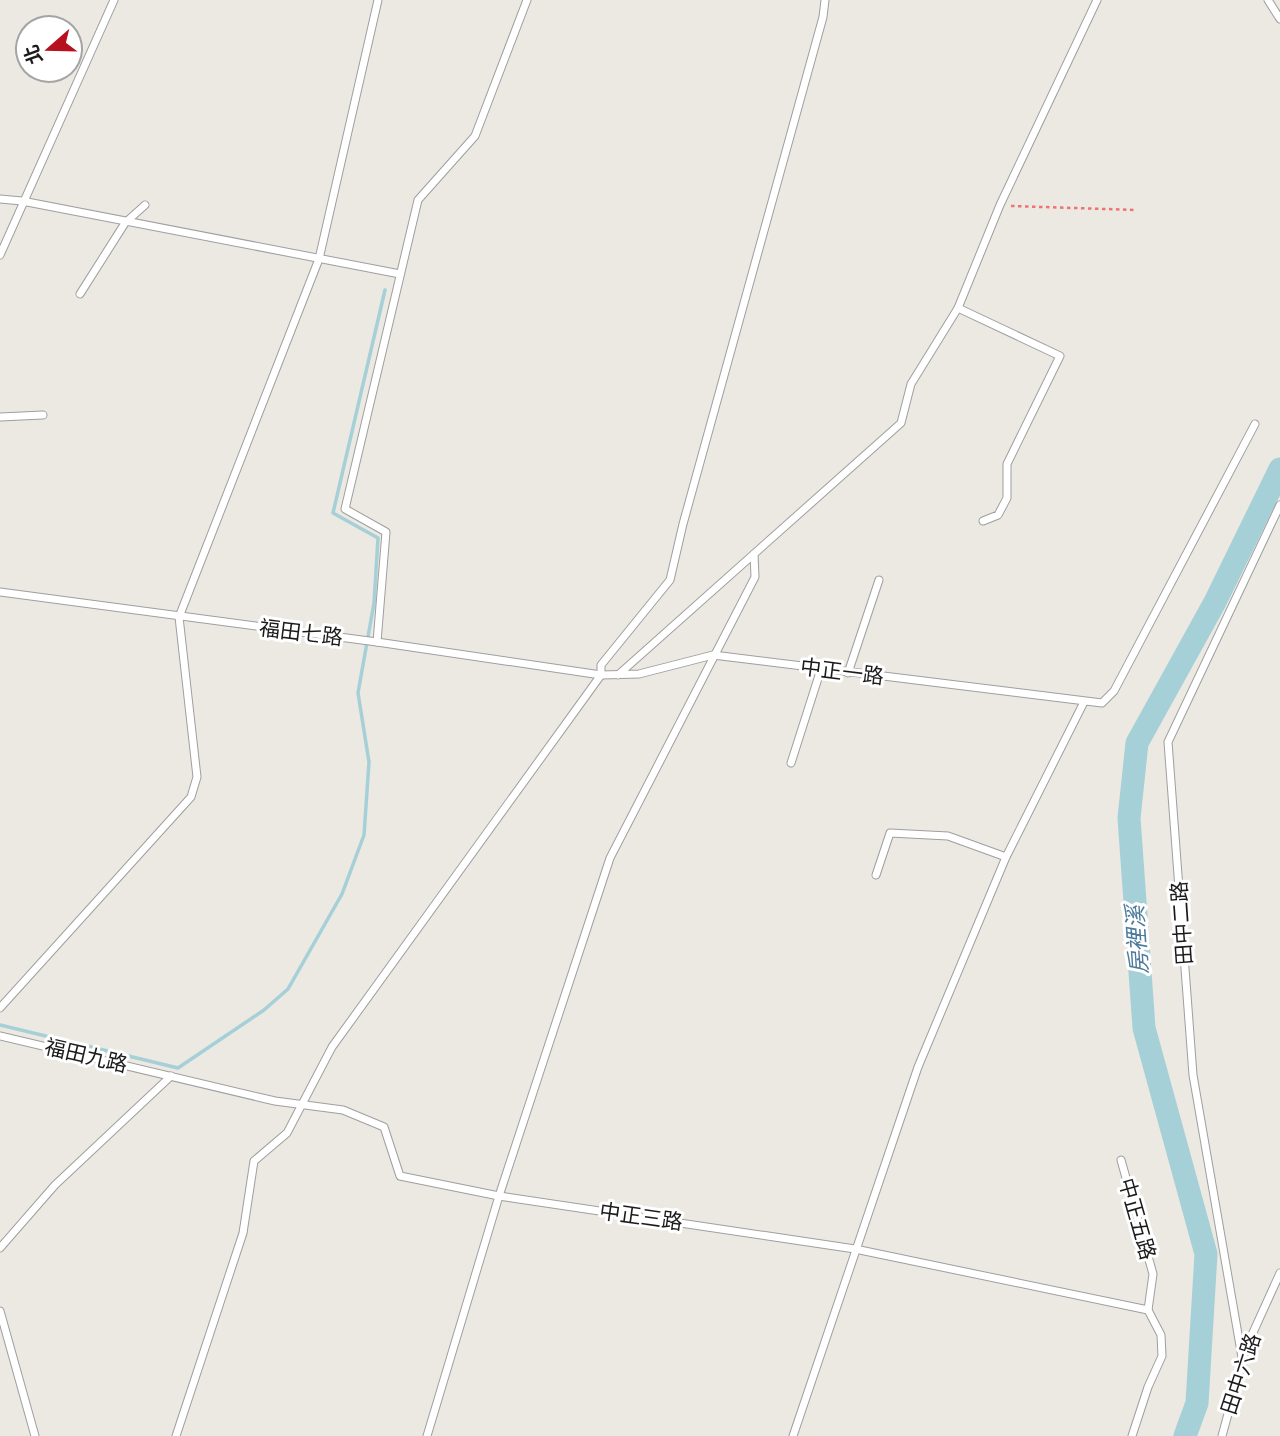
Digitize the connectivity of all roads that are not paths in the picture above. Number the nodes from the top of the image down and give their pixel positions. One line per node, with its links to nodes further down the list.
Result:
1 (114, 0): 9 (lane)
2 (377, 0): 13 (lane)
3 (527, 0): 14 (lane)
4 (825, 0): 30 (lane)
5 (1097, 0): 16 (lane)
6 (1268, 0): 7 (lane)
7 (1280, 19)
8 (0, 199): 9 (lane)
9 (22, 201): 11 (lane); 12 (lane)
10 (145, 205): 11 (lane)
11 (125, 223): 13 (lane); 15 (lane)
12 (0, 255)
13 (319, 259): 14 (lane); 25 (lane)
14 (400, 274): 26 (lane)
15 (80, 294)
16 (958, 308): 21 (lane); 22 (lane)
17 (43, 415): 18 (lane)
18 (0, 417)
19 (1255, 424): 32 (lane)
20 (1280, 505): 47 (lane, 田中二路)
21 (983, 521)
22 (754, 554): 27 (lane); 31 (lane)
23 (879, 580): 29 (lane)
24 (0, 592): 25 (lane, 福田七路)
25 (179, 617): 26 (lane, 福田七路); 36 (lane)
26 (377, 642): 30 (lane, 福田七路)
27 (713, 655): 28 (lane, 中正一路); 31 (lane, 中正一路); 41 (lane)
28 (821, 669): 29 (lane, 中正一路); 33 (lane)
29 (848, 673): 32 (lane, 中正一路)
30 (601, 675): 31 (lane, 中正一路); 39 (lane)
31 (618, 676)
32 (1084, 702): 34 (lane)
33 (791, 763)
34 (1006, 857): 35 (lane); 43 (lane)
35 (877, 875)
36 (0, 1008)
37 (0, 1036): 38 (lane, 福田九路)
38 (172, 1076): 39 (lane, 中正三路); 42 (lane)
39 (300, 1106): 41 (lane, 中正三路); 49 (lane)
40 (1121, 1160): 45 (lane, 中正五路)
41 (499, 1196): 43 (lane, 中正三路); 50 (lane)
42 (0, 1248)
43 (855, 1249): 45 (lane, 中正三路); 51 (lane)
44 (1280, 1273): 47 (lane, 田中六路)
45 (1148, 1310): 52 (lane)
46 (0, 1311): 48 (lane)
47 (1242, 1363): 53 (lane, 田中六路)
48 (35, 1436)
49 (176, 1436)
50 (427, 1436)
51 (793, 1436)
52 (1132, 1436)
53 (1222, 1436)

